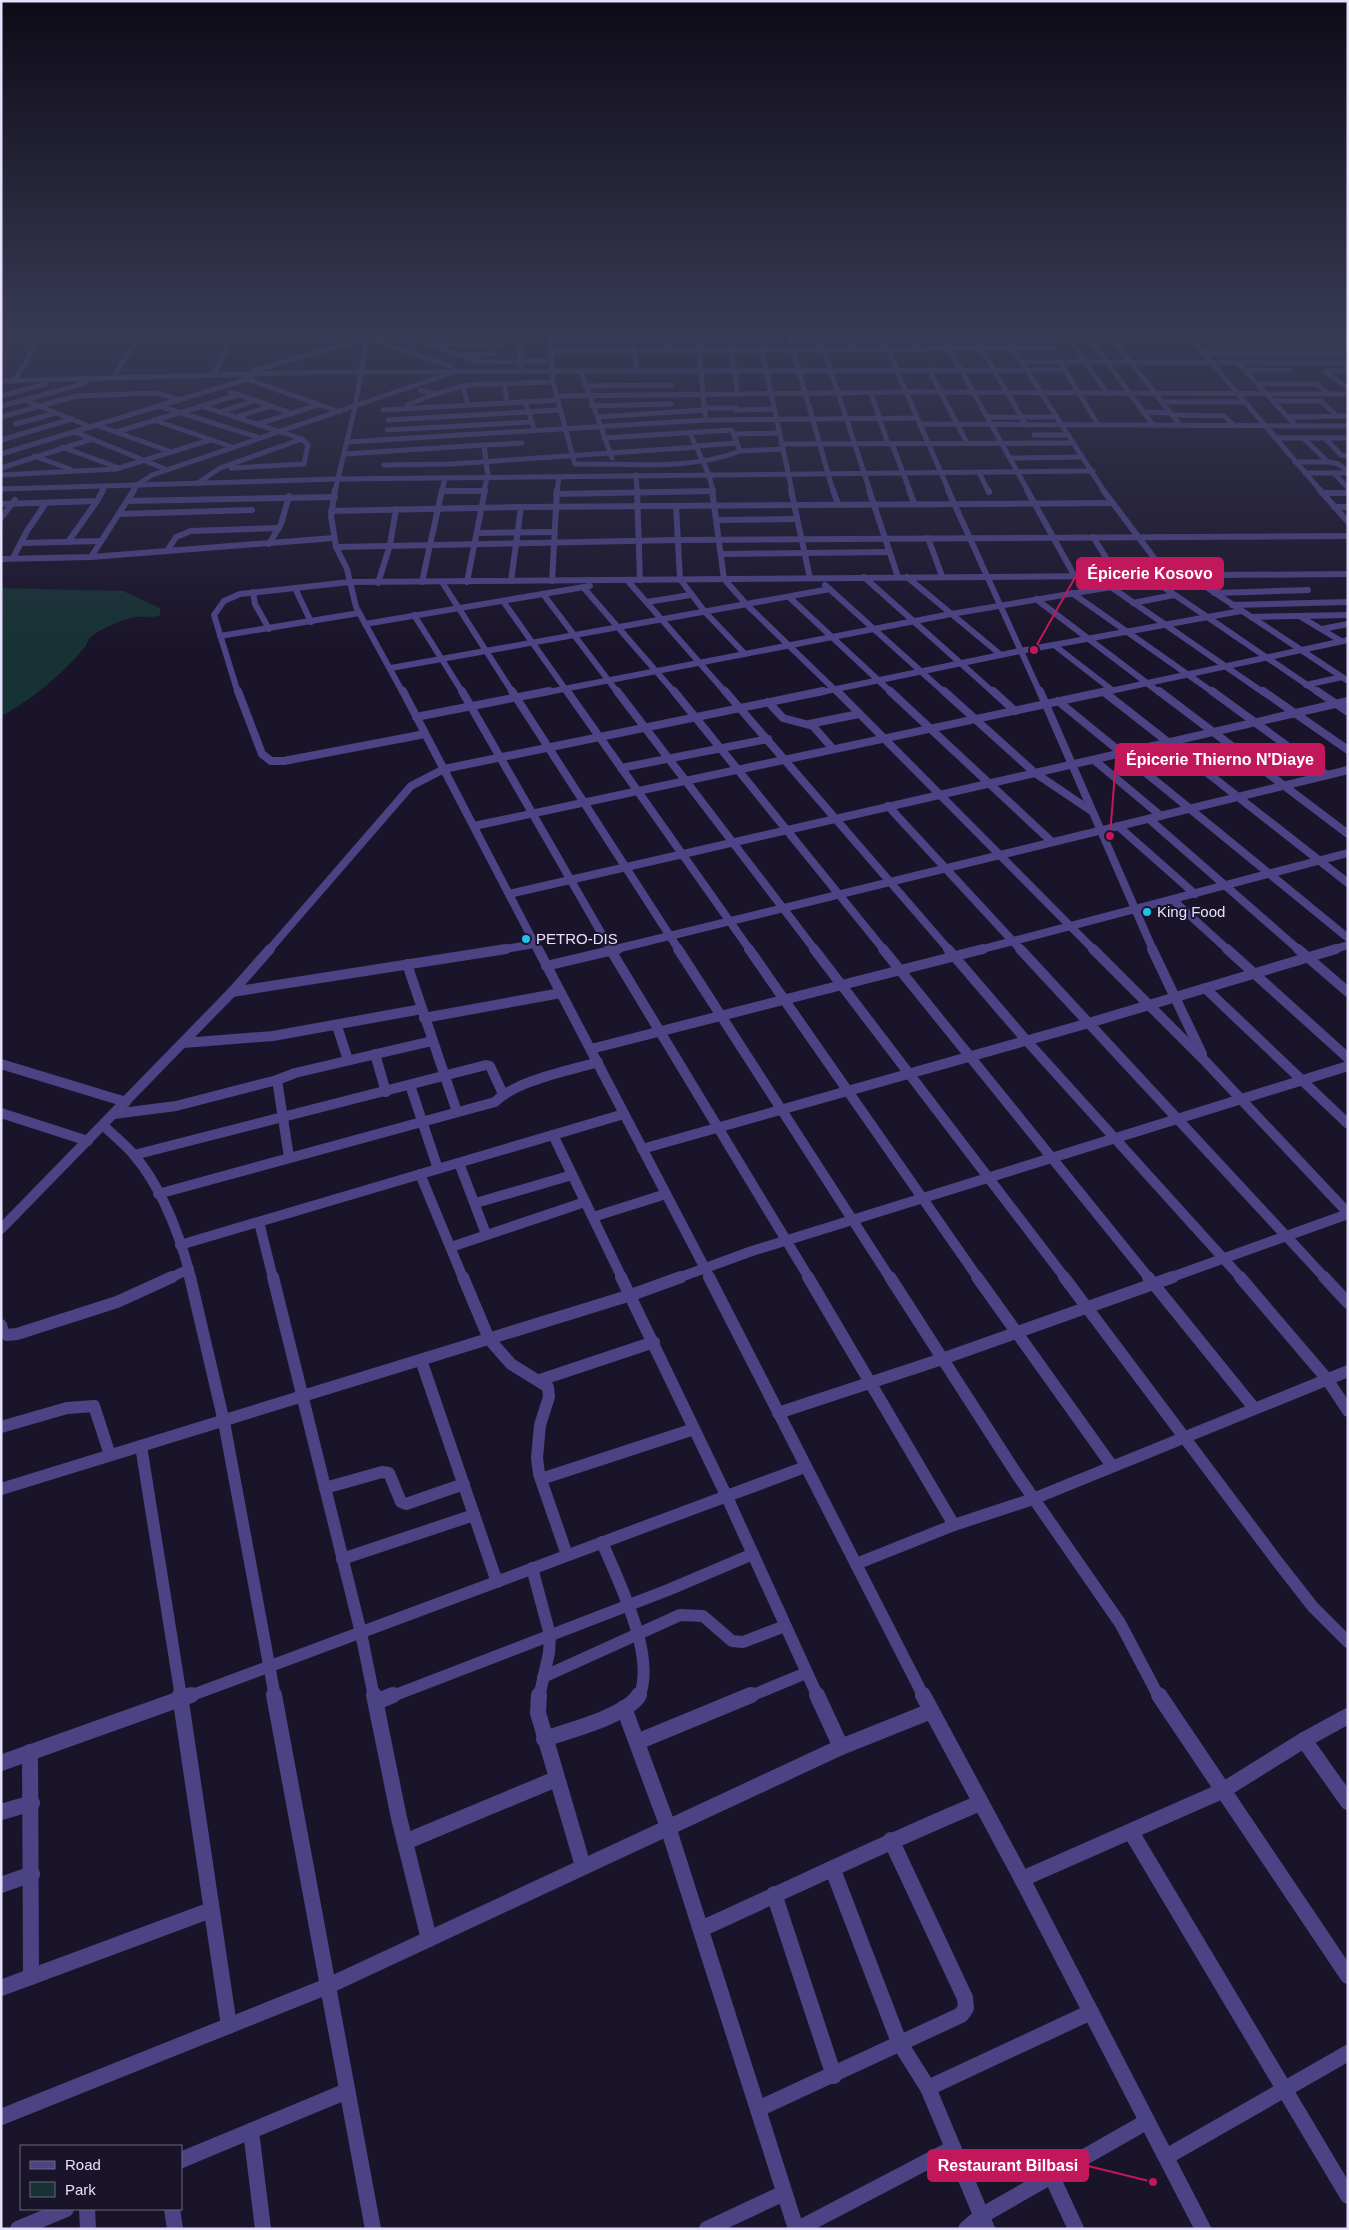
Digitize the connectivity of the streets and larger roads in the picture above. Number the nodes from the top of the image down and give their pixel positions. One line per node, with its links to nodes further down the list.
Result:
1 (60, 436): 38 (street)
2 (84, 436): 34 (street)
3 (128, 436): 39 (street)
4 (199, 436): 35 (street)
5 (252, 436): 27 (street)
6 (263, 436): 27 (street)
7 (293, 436): 36 (street)
8 (349, 436): 60 (street)
9 (386, 436): 37 (street)
10 (447, 436): 37 (street)
11 (464, 436): 53 (street)
12 (520, 436): 40 (street)
13 (568, 436): 73 (street)
14 (633, 436): 28 (street)
15 (666, 436): 64 (street)
16 (692, 436): 54 (street)
17 (734, 436): 41 (street)
18 (780, 436): 57 (street)
19 (818, 436): 46 (street)
20 (851, 436): 47 (street)
21 (887, 436): 48 (street)
22 (925, 436): 49 (street)
23 (963, 436): 42 (street)
24 (998, 436): 43 (street)
25 (1035, 436): 44 (street)
26 (1070, 436): 45 (street)
27 (258, 438): 52 (street)
28 (604, 438): 71 (street)
29 (1275, 438): 30 (street); 86 (street)
30 (1303, 438): 31 (street); 87 (street)
31 (1325, 438): 32 (street); 74 (street)
32 (1348, 438)
33 (2, 439): 55 (street)
34 (92, 439): 58 (street); 62 (street)
35 (210, 440): 52 (street); 67 (street)
36 (302, 440): 79 (street); 91 (street)
37 (386, 440): 60 (street); 65 (street)
38 (44, 441): 55 (street); 58 (street)
39 (145, 442): 50 (street); 67 (street)
40 (522, 443): 51 (street); 80 (street)
41 (737, 443): 54 (street); 68 (street)
42 (967, 443): 43 (street); 49 (street)
43 (1002, 443): 44 (street); 78 (street)
44 (1038, 443): 45 (street)
45 (1074, 443): 76 (street)
46 (820, 444): 47 (street); 57 (street); 105 (street)
47 (853, 444): 48 (street); 106 (street)
48 (890, 444): 49 (street); 99 (street)
49 (928, 444): 100 (street)
50 (137, 445)
51 (484, 445): 53 (street); 82 (street)
52 (232, 446): 63 (street)
53 (466, 446): 56 (street)
54 (697, 446): 64 (street); 83 (street)
55 (24, 447): 61 (street)
56 (449, 447): 65 (street); 89 (street)
57 (782, 447): 68 (street); 104 (street)
58 (64, 448): 75 (street); 93 (street)
59 (130, 448): 62 (street)
60 (346, 448): 65 (street); 120 (street)
61 (16, 449): 69 (street); 75 (street)
62 (122, 450): 81 (street)
63 (222, 450): 70 (street); 95 (street)
64 (670, 450): 66 (street)
65 (386, 451): 88 (street)
66 (652, 451): 71 (street); 85 (street)
67 (172, 452): 81 (street)
68 (740, 452): 83 (street)
69 (1, 454)
70 (232, 454)
71 (610, 454): 73 (street); 84 (street)
72 (239, 456): 79 (street)
73 (573, 456): 77 (street); 90 (street)
74 (1348, 456)
75 (36, 457): 92 (street); 98 (street)
76 (1083, 457): 78 (street); 97 (street)
77 (534, 458): 80 (street); 113 (street)
78 (1010, 458): 96 (street)
79 (246, 459): 94 (street)
80 (527, 459): 82 (street)
81 (147, 461): 93 (street); 95 (street)
82 (486, 461): 89 (street); 117 (street)
83 (704, 461): 85 (street); 112 (street)
84 (614, 462): 85 (street); 90 (street); 110 (street)
85 (656, 462)
86 (1295, 462): 87 (street); 107 (street)
87 (1328, 462): 102 (street)
88 (384, 464): 89 (street); 118 (street)
89 (451, 464): 119 (street)
90 (575, 464): 115 (street)
91 (259, 467): 94 (street); 121 (street)
92 (1, 468)
93 (120, 468): 98 (street)
94 (220, 468): 123 (street)
95 (165, 469): 124 (street)
96 (1016, 471): 97 (street); 101 (street); 147 (street)
97 (1093, 471): 148 (street)
98 (75, 472): 103 (street)
99 (902, 472): 100 (street); 106 (street); 145 (street)
100 (942, 472): 101 (street); 146 (street)
101 (979, 472): 134 (street)
102 (1348, 472): 108 (street)
103 (41, 473): 109 (street); 126 (street)
104 (788, 473): 105 (street); 112 (street); 151 (street)
105 (827, 473): 106 (street); 152 (street)
106 (863, 473): 153 (street)
107 (1305, 473): 108 (street); 135 (street)
108 (1334, 473): 127 (street)
109 (1, 475)
110 (618, 475): 111 (street); 116 (street)
111 (636, 475): 112 (street); 133 (street)
112 (709, 475): 132 (street)
113 (540, 476): 114 (street); 117 (street)
114 (559, 476): 115 (street); 138 (street)
115 (578, 476): 116 (street)
116 (594, 476): 136 (street)
117 (488, 477): 119 (street); 130 (street)
118 (383, 478): 119 (street); 120 (street)
119 (448, 478): 131 (street)
120 (337, 479): 122 (street); 140 (street)
121 (253, 482): 122 (street); 123 (street)
122 (264, 482): 141 (street)
123 (198, 483): 124 (street)
124 (137, 485): 125 (street); 143 (street)
125 (105, 486): 126 (street); 142 (street)
126 (32, 488): 129 (street)
127 (1348, 488)
128 (1, 489): 129 (street)
129 (22, 489): 150 (street)
130 (485, 490): 131 (street); 162 (street)
131 (443, 491): 161 (street)
132 (712, 491): 133 (street); 154 (street)
133 (637, 492): 136 (street); 155 (street)
134 (989, 492)
135 (1322, 492): 137 (street); 159 (street)
136 (597, 493): 138 (street)
137 (1348, 493)
138 (556, 494): 158 (street)
139 (289, 496): 140 (street); 141 (street); 173 (street)
140 (334, 496): 165 (street)
141 (257, 497): 143 (street); 164 (street)
142 (96, 501): 144 (street); 189 (street)
143 (127, 501): 166 (street)
144 (46, 503): 150 (street); 194 (street)
145 (914, 503): 146 (street); 153 (street)
146 (955, 503): 147 (street); 183 (street)
147 (1033, 503): 148 (street); 180 (street)
148 (1112, 503): 178 (street)
149 (1, 504): 150 (street)
150 (12, 504): 168 (street)
151 (794, 504): 152 (street); 154 (street); 169 (street)
152 (838, 504): 153 (street)
153 (873, 504): 185 (street)
154 (716, 505): 156 (street); 170 (street)
155 (637, 506): 156 (street); 158 (street); 188 (street)
156 (676, 506): 186 (street)
157 (521, 507): 158 (street); 162 (street); 175 (street)
158 (556, 507): 176 (street)
159 (1334, 507): 160 (street); 171 (street)
160 (1348, 507)
161 (440, 508): 162 (street); 163 (street); 198 (street)
162 (481, 508): 177 (street)
163 (396, 509): 165 (street); 197 (street)
164 (220, 510): 166 (street); 167 (street)
165 (331, 511): 191 (street)
166 (119, 514): 190 (street)
167 (217, 517)
168 (1, 518)
169 (798, 519): 170 (street); 184 (street)
170 (718, 520): 187 (street)
171 (1348, 522)
172 (214, 524): 174 (street)
173 (279, 528): 174 (street); 196 (street)
174 (212, 530): 199 (street)
175 (518, 532): 176 (street); 177 (street); 192 (street)
176 (554, 532): 193 (street)
177 (477, 533): 195 (street)
178 (1136, 536): 179 (street); 181 (street); 211 (street)
179 (1348, 536)
180 (1051, 537): 181 (street); 183 (street); 208 (street)
181 (1093, 537): 210 (street)
182 (928, 538): 183 (street); 185 (street); 214 (street)
183 (970, 538): 215 (street)
184 (802, 539): 185 (street); 187 (street); 202 (street)
185 (885, 539): 200 (street)
186 (676, 540): 187 (street); 188 (street); 220 (street)
187 (720, 540): 201 (street)
188 (638, 541): 193 (street); 224 (street)
189 (68, 542): 190 (street); 194 (street)
190 (101, 542): 203 (street)
191 (335, 542): 196 (street); 197 (street); 229 (street)
192 (516, 542): 193 (street); 195 (street); 227 (street)
193 (554, 542): 228 (street)
194 (21, 543): 205 (street)
195 (475, 543): 198 (street); 232 (street)
196 (269, 544): 199 (street)
197 (390, 544): 198 (street); 233 (street)
198 (432, 544): 230 (street)
199 (167, 551): 203 (street)
200 (890, 552): 202 (street); 217 (street)
201 (722, 554): 202 (street); 221 (street)
202 (805, 554): 219 (street)
203 (91, 556): 205 (street)
204 (1, 558): 205 (street)
205 (13, 558)
206 (1283, 574): 207 (street); 213 (street); 239 (street)
207 (1348, 574)
208 (1074, 575): 209 (street); 215 (street)
209 (1093, 575): 210 (street); 236 (street)
210 (1116, 575): 211 (street)
211 (1168, 575): 212 (street); 225 (street)
212 (1187, 575): 213 (street); 242 (street)
213 (1234, 575): 226 (street)
214 (942, 576): 215 (street); 218 (street)
215 (989, 576): 257 (street)
216 (864, 577): 217 (street); 219 (street); 270 (street)
217 (898, 577): 218 (street)
218 (907, 577): 263 (street)
219 (813, 578): 221 (street); 238 (street)
220 (680, 579): 221 (street); 224 (street); 246 (street)
221 (724, 579): 256 (street)
222 (613, 580): 223 (street); 228 (street); 235 (street)
223 (627, 580): 224 (street); 251 (street)
224 (640, 580)
225 (1153, 580): 236 (street); 247 (street)
226 (1239, 580)
227 (511, 581): 228 (street); 232 (street)
228 (552, 581)
229 (350, 582): 233 (street); 237 (street); 262 (street)
230 (422, 582): 231 (street); 233 (street)
231 (442, 582): 232 (street); 259 (street)
232 (467, 582)
233 (378, 583)
234 (1244, 586): 243 (street)
235 (583, 587): 245 (street); 275 (street)
236 (1110, 587): 244 (street); 254 (street)
237 (295, 588): 241 (street); 271 (street)
238 (830, 590): 248 (street); 277 (street)
239 (1308, 590): 240 (street); 252 (street)
240 (1256, 591): 243 (street); 255 (street)
241 (253, 592): 276 (street); 281 (street)
242 (1214, 592): 243 (street); 258 (street)
243 (1249, 592)
244 (1072, 593): 249 (street); 279 (street)
245 (543, 594): 250 (street); 280 (street)
246 (690, 595): 251 (street); 261 (street)
247 (1174, 595): 254 (street); 267 (street)
248 (789, 597): 256 (street); 282 (street)
249 (1036, 599): 257 (street); 283 (street)
250 (503, 600): 259 (street); 285 (street)
251 (647, 602): 269 (street)
252 (1327, 602): 253 (street); 255 (street); 264 (street)
253 (1348, 602)
254 (1133, 603): 273 (street)
255 (1268, 604): 258 (street)
256 (748, 605): 261 (street); 286 (street)
257 (1001, 605): 263 (street); 290 (street)
258 (1232, 605): 260 (street)
259 (460, 608): 265 (street); 289 (street)
260 (1241, 611): 267 (street); 268 (street)
261 (704, 612): 269 (street); 291 (street)
262 (359, 613): 271 (street); 272 (street)
263 (951, 614): 270 (street); 292 (street)
264 (1348, 614): 266 (street)
265 (414, 615): 272 (street); 294 (street)
266 (1300, 616): 268 (street); 278 (street)
267 (1205, 617): 273 (street); 293 (street)
268 (1252, 618): 288 (street)
269 (662, 619): 275 (street); 295 (street)
270 (914, 621): 277 (street); 296 (street)
271 (311, 622): 276 (street)
272 (365, 624): 298 (street)
273 (1164, 624): 279 (street); 297 (street)
274 (1348, 624): 278 (street)
275 (620, 627): 280 (street); 299 (street)
276 (269, 629): 281 (street)
277 (874, 629): 282 (street); 300 (street)
278 (1322, 629): 284 (street)
279 (1129, 631): 283 (street); 301 (street)
280 (576, 635): 285 (street); 303 (street)
281 (220, 636): 330 (street)
282 (831, 637): 286 (street); 304 (street)
283 (1089, 638): 287 (street); 305 (street)
284 (1344, 640): 288 (street)
285 (533, 643): 289 (street); 307 (street)
286 (791, 645): 291 (street); 308 (street)
287 (1054, 645): 290 (street); 309 (street)
288 (1302, 649): 293 (street); 302 (street)
289 (487, 651): 294 (street); 310 (street)
290 (1020, 651): 292 (street); 314 (street)
291 (745, 654): 295 (street)
292 (1002, 655): 296 (street)
293 (1264, 657): 297 (street); 306 (street)
294 (442, 659): 298 (street); 316 (street)
295 (700, 662): 299 (street); 317 (street)
296 (962, 663): 300 (street); 318 (street)
297 (1225, 666): 301 (street); 320 (street)
298 (391, 668): 322 (street)
299 (658, 670): 303 (street); 323 (street)
300 (922, 671): 304 (street); 324 (street)
301 (1187, 674): 305 (street); 325 (street)
302 (1345, 679): 306 (street)
303 (610, 680): 307 (street); 327 (street)
304 (877, 680): 308 (street); 328 (street)
305 (1147, 682): 309 (street); 329 (street)
306 (1306, 685): 315 (street)
307 (565, 688): 310 (street); 331 (street)
308 (834, 689): 312 (street); 321 (street)
309 (1108, 691): 313 (street); 334 (street)
310 (517, 698): 316 (street); 335 (street)
311 (1348, 701): 315 (street)
312 (768, 702): 317 (street); 326 (street)
313 (1058, 702): 314 (street); 339 (street)
314 (1044, 704): 318 (street); 344 (street)
315 (1336, 704): 319 (street); 320 (street)
316 (470, 707): 322 (street); 340 (street)
317 (741, 708): 323 (street); 332 (street)
318 (1015, 711): 324 (street)
319 (1348, 712)
320 (1294, 713): 325 (street); 338 (street)
321 (859, 714): 326 (street); 333 (street)
322 (416, 717): 330 (street)
323 (696, 717): 327 (street); 336 (street)
324 (977, 719): 328 (street); 349 (street)
325 (1254, 722): 329 (street); 350 (street)
326 (809, 724): 337 (street)
327 (646, 727): 331 (street); 341 (street)
328 (930, 729): 333 (street); 352 (street)
329 (1212, 732): 334 (street); 353 (street)
330 (425, 734): 346 (street)
331 (598, 737): 335 (street); 345 (street)
332 (768, 739): 336 (street); 342 (street)
333 (884, 739): 337 (street); 355 (street)
334 (1168, 742): 339 (street); 356 (street)
335 (549, 747): 340 (street); 357 (street)
336 (720, 748): 341 (street); 347 (street)
337 (833, 749): 342 (street)
338 (1348, 750)
339 (1121, 753): 343 (street); 359 (street)
340 (501, 757): 346 (street); 361 (street)
341 (670, 758): 345 (street); 351 (street)
342 (786, 760): 347 (street); 362 (street)
343 (1094, 760): 344 (street); 363 (street)
344 (1071, 765): 349 (street); 360 (street)
345 (621, 768): 354 (street)
346 (444, 769): 365 (street); 405 (street)
347 (736, 770): 351 (street); 367 (street)
348 (1348, 770): 350 (street)
349 (1035, 774): 352 (street); 360 (street)
350 (1328, 775): 353 (street)
351 (687, 781): 354 (street); 370 (street)
352 (990, 784): 355 (street); 371 (street)
353 (1283, 786): 356 (street); 369 (street)
354 (638, 791): 357 (street); 372 (street)
355 (940, 796): 358 (street); 374 (street)
356 (1236, 797): 359 (street); 375 (street)
357 (585, 803): 361 (street); 376 (street)
358 (888, 806): 362 (street); 377 (street)
359 (1189, 809): 363 (street); 378 (street)
360 (1090, 810): 368 (street)
361 (533, 814): 365 (street); 379 (street)
362 (834, 816): 367 (street); 380 (street)
363 (1161, 816): 364 (street)
364 (1149, 819): 366 (street); 382 (street)
365 (474, 826): 383 (street)
366 (1118, 826): 368 (street); 385 (street)
367 (784, 828): 370 (street); 384 (street)
368 (1099, 831): 371 (street); 388 (street)
369 (1348, 834)
370 (733, 840): 372 (street); 387 (street)
371 (1052, 842): 374 (street)
372 (681, 852): 376 (street); 389 (street)
373 (1348, 854): 375 (street)
374 (999, 855): 377 (street); 390 (street)
375 (1319, 861): 378 (street); 381 (street)
376 (625, 866): 379 (street); 391 (street)
377 (944, 868): 380 (street); 393 (street)
378 (1270, 874): 382 (street); 392 (street)
379 (571, 879): 383 (street); 396 (street)
380 (890, 882): 384 (street); 397 (street)
381 (1348, 883)
382 (1225, 886): 385 (street); 398 (street)
383 (509, 894): 394 (street)
384 (839, 894): 387 (street); 401 (street)
385 (1195, 894): 386 (street)
386 (1173, 900): 388 (street); 402 (street)
387 (784, 908): 389 (street); 403 (street)
388 (1134, 910): 390 (street); 408 (street)
389 (730, 922): 391 (street); 409 (street)
390 (1070, 926): 393 (street); 410 (street)
391 (670, 936): 396 (street); 412 (street)
392 (1348, 938)
393 (1012, 942): 397 (street); 413 (street)
394 (535, 944): 399 (street); 400 (street)
395 (1348, 945): 398 (street)
396 (611, 950): 400 (street); 415 (street)
397 (955, 956): 401 (street); 416 (street)
398 (1307, 957): 402 (street); 406 (street)
399 (407, 964): 405 (street); 411 (street)
400 (546, 966): 407 (street)
401 (901, 970): 403 (street); 421 (street)
402 (1254, 973): 404 (street); 422 (street)
403 (842, 985): 409 (street); 428 (street)
404 (1205, 988): 408 (street); 431 (street)
405 (232, 992): 418 (street)
406 (1348, 992)
407 (561, 993): 411 (street); 419 (street)
408 (1174, 998): 410 (street); 425 (street)
409 (784, 1000): 412 (street); 433 (street)
410 (1148, 1005): 413 (street); 425 (street)
411 (423, 1014): 414 (street); 417 (street)
412 (722, 1016): 415 (street); 438 (street)
413 (1089, 1023): 416 (street); 444 (street)
414 (337, 1026): 418 (street); 423 (street)
415 (661, 1032): 419 (street); 448 (street)
416 (1026, 1040): 421 (street); 450 (street)
417 (432, 1041): 420 (street); 429 (street)
418 (183, 1043): 437 (street)
419 (591, 1049): 424 (street)
420 (375, 1054): 423 (street); 434 (street)
421 (970, 1055): 428 (street); 455 (street)
422 (1348, 1058)
423 (348, 1060): 430 (street)
424 (598, 1062): 435 (street); 442 (street)
425 (1206, 1062): 436 (street)
426 (1, 1064): 437 (street)
427 (1348, 1066): 431 (street)
428 (910, 1073): 433 (street); 460 (street)
429 (444, 1076): 432 (street); 435 (street); 439 (street)
430 (277, 1080): 441 (street); 443 (street)
431 (1302, 1080): 436 (street); 446 (street)
432 (410, 1085): 434 (street); 445 (street)
433 (849, 1089): 438 (street); 464 (street)
434 (386, 1092): 443 (street)
435 (503, 1094): 439 (street)
436 (1241, 1100): 444 (street); 465 (street)
437 (126, 1102): 441 (street)
438 (782, 1109): 448 (street); 470 (street)
439 (457, 1112): 445 (street)
440 (1, 1113): 451 (street)
441 (114, 1114): 447 (street)
442 (624, 1114): 449 (street); 452 (street)
443 (282, 1118): 453 (street); 454 (street)
444 (1179, 1120): 450 (street); 474 (street)
445 (422, 1122): 454 (street); 457 (street)
446 (1348, 1124)
447 (103, 1125): 451 (street); 453 (street)
448 (718, 1126): 452 (street); 475 (street)
449 (553, 1135): 456 (street); 459 (street)
450 (1116, 1139): 455 (street); 478 (street)
451 (88, 1140): 472 (street)
452 (642, 1149): 462 (street)
453 (134, 1155): 461 (street)
454 (289, 1157): 461 (street)
455 (1052, 1158): 460 (street); 481 (street)
456 (459, 1163): 457 (street); 467 (street)
457 (438, 1169): 458 (street)
458 (420, 1174): 471 (street); 477 (street)
459 (572, 1175): 466 (street); 467 (street)
460 (990, 1177): 464 (street); 484 (street)
461 (158, 1194): 476 (street)
462 (666, 1194): 469 (street); 479 (street)
463 (1348, 1197): 465 (street)
464 (921, 1198): 470 (street); 486 (street)
465 (1337, 1201): 468 (street)
466 (585, 1202): 469 (street); 473 (street)
467 (476, 1203): 473 (street)
468 (1348, 1213): 474 (street)
469 (592, 1217): 482 (street)
470 (853, 1219): 475 (street); 489 (street)
471 (259, 1222): 476 (street); 495 (street)
472 (1, 1229)
473 (486, 1234): 477 (street)
474 (1288, 1237): 478 (street); 483 (street)
475 (787, 1240): 479 (street); 494 (street)
476 (180, 1245): 480 (street)
477 (451, 1247): 487 (street)
478 (1223, 1258): 481 (street); 492 (street)
479 (705, 1268): 482 (street); 498 (street)
480 (188, 1269): 485 (street); 499 (street)
481 (1152, 1284): 484 (street); 496 (street)
482 (630, 1295): 487 (street); 488 (street)
483 (1348, 1303)
484 (1087, 1308): 486 (street); 502 (street)
485 (1, 1326)
486 (1017, 1332): 489 (street); 505 (street)
487 (489, 1339): 490 (street); 493 (street)
488 (654, 1342): 493 (street); 501 (street)
489 (942, 1359): 494 (street); 512 (street)
490 (421, 1360): 495 (street); 508 (street)
491 (1348, 1371): 492 (street)
492 (1327, 1379): 496 (street); 497 (street)
493 (540, 1380): 507 (street)
494 (870, 1381): 498 (street); 514 (street)
495 (304, 1397): 499 (street); 509 (street)
496 (1254, 1408): 502 (street)
497 (1348, 1411)
498 (778, 1413): 506 (street)
499 (224, 1422): 503 (street); 528 (street)
500 (1, 1427): 504 (street)
501 (694, 1429): 507 (street); 511 (street)
502 (1186, 1438): 505 (street); 527 (street)
503 (141, 1446): 504 (street); 531 (street)
504 (110, 1455): 510 (street)
505 (1112, 1466): 512 (street)
506 (805, 1467): 511 (street); 519 (street)
507 (541, 1479): 517 (street)
508 (464, 1484): 509 (street); 513 (street)
509 (325, 1488): 518 (street)
510 (1, 1489)
511 (726, 1495): 515 (street); 516 (street)
512 (1033, 1498): 514 (street); 543 (street)
513 (474, 1515): 518 (street); 521 (street)
514 (954, 1525): 519 (street)
515 (602, 1542): 517 (street); 522 (street)
516 (753, 1554): 522 (street); 523 (street)
517 (567, 1555): 520 (street)
518 (342, 1559): 524 (street)
519 (856, 1564): 534 (street)
520 (532, 1568): 521 (street); 525 (street)
521 (497, 1582): 524 (street)
522 (628, 1605): 525 (street); 526 (street)
523 (785, 1626): 526 (street); 529 (street)
524 (361, 1633): 528 (street); 532 (street)
525 (550, 1634): 530 (street); 532 (street)
526 (637, 1635): 530 (street); 533 (street)
527 (1348, 1642)
528 (270, 1667): 531 (street); 563 (street)
529 (806, 1673): 538 (street); 539 (street)
530 (543, 1677): 536 (street)
531 (181, 1699): 540 (street); 558 (street)
532 (376, 1702): 551 (street)
533 (624, 1708): 536 (street); 538 (street)
534 (931, 1711): 539 (street); 546 (street)
535 (1348, 1716): 537 (street)
536 (544, 1739): 542 (street)
537 (1304, 1740): 543 (street); 544 (street)
538 (636, 1742): 548 (street)
539 (841, 1747): 548 (street)
540 (30, 1752): 541 (street); 545 (street)
541 (1, 1762)
542 (556, 1779): 551 (street); 552 (street)
543 (1222, 1792): 549 (street); 561 (street)
544 (1348, 1802)
545 (32, 1803): 547 (street); 554 (street)
546 (980, 1803): 550 (street); 555 (street)
547 (1, 1812)
548 (668, 1826): 552 (street); 559 (street)
549 (1132, 1832): 555 (street); 571 (street)
550 (891, 1840): 553 (street); 567 (street)
551 (405, 1842): 560 (street)
552 (583, 1866): 560 (street)
553 (832, 1870): 557 (street); 567 (street)
554 (32, 1874): 556 (street); 562 (street)
555 (1022, 1880): 565 (street)
556 (1, 1885)
557 (774, 1894): 559 (street); 569 (street)
558 (211, 1910): 562 (street); 566 (street)
559 (701, 1929): 573 (street)
560 (429, 1939): 563 (street)
561 (1348, 1976)
562 (31, 1977): 564 (street)
563 (328, 1986): 566 (street); 572 (street)
564 (1, 1988)
565 (1091, 2012): 570 (street); 575 (street)
566 (229, 2026): 574 (street)
567 (899, 2042): 569 (street); 570 (street)
568 (1348, 2053): 571 (street)
569 (834, 2076): 573 (street)
570 (928, 2088): 577 (street)
571 (1286, 2090): 578 (street); 582 (street)
572 (347, 2091): 576 (street); 591 (street)
573 (758, 2109): 581 (street)
574 (1, 2117)
575 (1146, 2122): 578 (street); 580 (street)
576 (251, 2131): 579 (street); 590 (street)
577 (953, 2148): 586 (street); 593 (street)
578 (1166, 2157): 596 (street)
579 (182, 2160)
580 (1052, 2177): 586 (street); 595 (street)
581 (784, 2193): 592 (street); 593 (street)
582 (1348, 2196)
583 (64, 2210): 587 (street)
584 (87, 2210): 588 (street)
585 (172, 2210): 589 (street)
586 (984, 2222): 594 (street)
587 (18, 2229)
588 (88, 2229)
589 (175, 2229)
590 (263, 2229)
591 (373, 2229)
592 (707, 2229)
593 (797, 2229)
594 (966, 2229)
595 (1076, 2229)
596 (1204, 2229)

